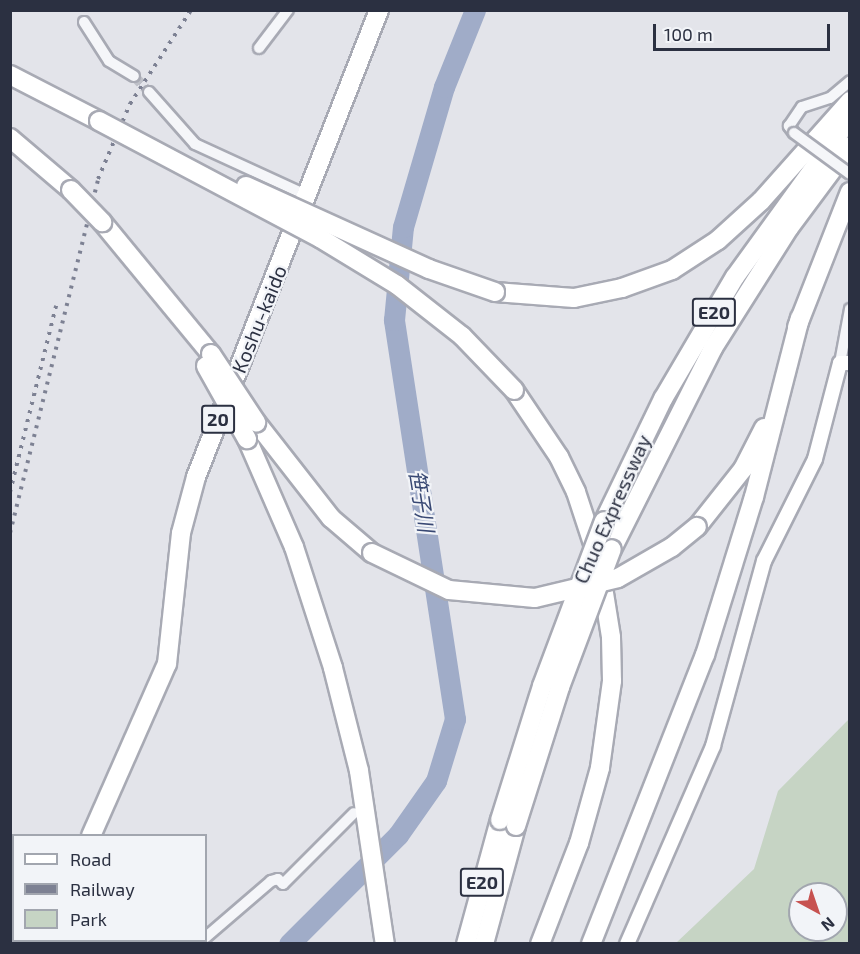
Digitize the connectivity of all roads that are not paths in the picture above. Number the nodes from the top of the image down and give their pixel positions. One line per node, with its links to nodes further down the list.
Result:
1 (288, 10): 4 (street)
2 (379, 10): 16 (highway, Koshu-kaido / 20)
3 (84, 22): 6 (street)
4 (260, 48)
5 (10, 75): 11 (highway)
6 (134, 76)
7 (849, 81): 14 (street, bridge)
8 (149, 92): 16 (street)
9 (849, 101): 11 (highway, bridge)
10 (849, 118): 23 (highway, Chuo Expressway / E20, bridge)
11 (99, 120): 21 (highway, bridge)
12 (10, 138): 19 (highway, bridge)
13 (849, 146): 23 (highway, Chuo Expressway / E20, bridge)
14 (849, 174)
15 (849, 192): 18 (highway)
16 (308, 196): 24 (highway, Koshu-kaido / 20)
17 (849, 309): 20 (street)
18 (800, 318): 19 (highway, bridge); 31 (highway)
19 (208, 360): 26 (highway, bridge)
20 (845, 363): 32 (street)
21 (600, 768): 29 (highway); 30 (highway)
22 (354, 813): 25 (street)
23 (508, 823): 27 (highway, Chuo Expressway / E20); 28 (highway, Chuo Expressway / E20)
24 (93, 834)
25 (207, 936)
26 (385, 944)
27 (466, 944)
28 (484, 944)
29 (540, 944)
30 (550, 944)
31 (591, 944)
32 (627, 944)

